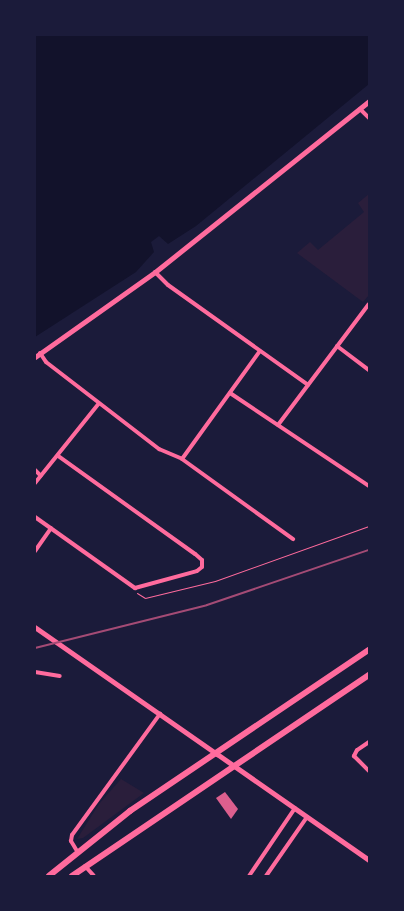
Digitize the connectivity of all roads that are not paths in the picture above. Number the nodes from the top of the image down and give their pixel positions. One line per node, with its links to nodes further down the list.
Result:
1 (369, 101): 2 (main road)
2 (360, 109): 3 (street); 4 (main road)
3 (369, 118)
4 (155, 272): 7 (street); 8 (main road)
5 (369, 304): 6 (street)
6 (337, 346): 9 (street); 10 (street)
7 (260, 351): 10 (street); 11 (street)
8 (37, 355): 12 (street)
9 (369, 370)
10 (308, 385): 13 (street)
11 (230, 393): 13 (street); 15 (street)
12 (99, 403): 14 (street); 15 (street)
13 (278, 425): 19 (street)
14 (58, 456): 17 (street); 21 (street)
15 (182, 459): 22 (street)
16 (35, 470): 17 (street)
17 (41, 476): 18 (street)
18 (35, 483)
19 (369, 486)
20 (35, 517): 21 (street)
21 (51, 528): 23 (street)
22 (293, 539)
23 (35, 551)
24 (35, 627): 29 (street)
25 (369, 650): 31 (main road)
26 (35, 672): 28 (street)
27 (369, 675): 32 (main road)
28 (60, 676)
29 (160, 714): 31 (street); 36 (street)
30 (369, 742): 33 (street)
31 (217, 754): 32 (main road); 36 (main road)
32 (234, 765): 34 (main road); 38 (main road)
33 (369, 771)
34 (295, 808): 35 (main road); 42 (street)
35 (307, 817): 37 (main road); 43 (street)
36 (77, 851): 39 (main road)
37 (369, 860)
38 (85, 866): 40 (main road); 41 (street)
39 (49, 876)
40 (72, 876)
41 (94, 876)
42 (249, 876)
43 (266, 876)

